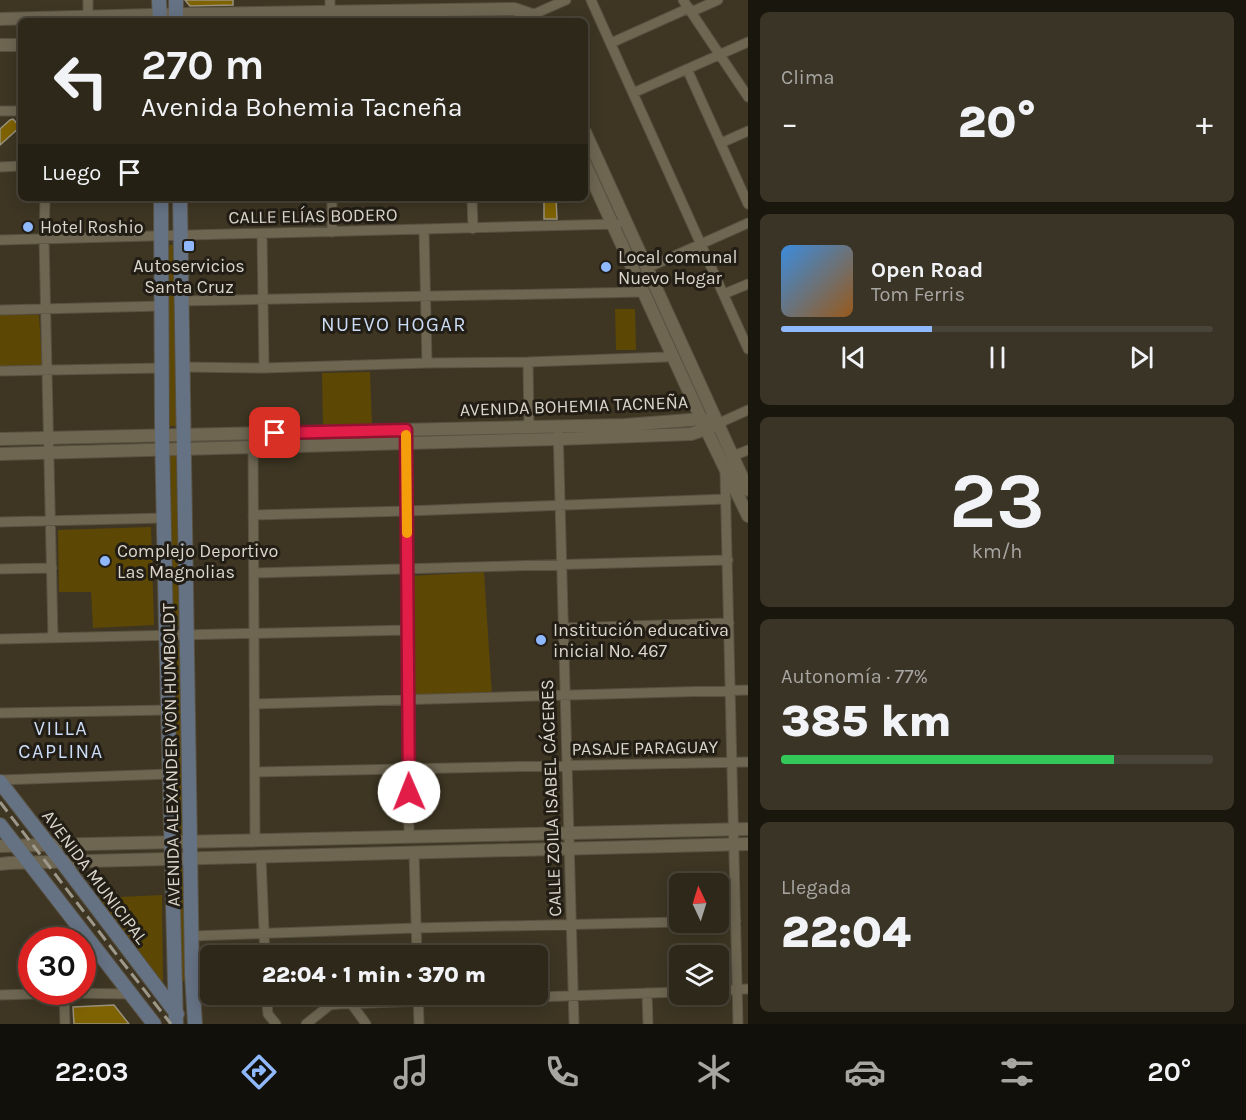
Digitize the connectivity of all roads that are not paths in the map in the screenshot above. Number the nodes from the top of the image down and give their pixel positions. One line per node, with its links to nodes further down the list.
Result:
1 (88, 0): 11 (street)
2 (159, 0): 13 (main road)
3 (176, 0): 14 (main road)
4 (525, 0): 17 (street)
5 (566, 0): 18 (street)
6 (591, 0): 22 (street)
7 (718, 0): 9 (street)
8 (512, 4): 10 (street); 15 (street); 16 (street)
9 (688, 7): 22 (street); 25 (street)
10 (330, 11): 14 (street)
11 (88, 17): 12 (street); 13 (street)
12 (72, 18)
13 (160, 18): 14 (street)
14 (176, 18)
15 (519, 18)
16 (531, 18)
17 (532, 18)
18 (534, 18)
19 (0, 19): 20 (street)
20 (18, 19)
21 (748, 42): 25 (street)
22 (611, 43): 27 (street)
23 (0, 45): 24 (street)
24 (18, 45)
25 (720, 54): 26 (street); 28 (street)
26 (687, 69): 27 (street); 32 (street)
27 (633, 93): 54 (street)
28 (748, 97)
29 (0, 111): 30 (street)
30 (18, 111)
31 (748, 130): 32 (street)
32 (721, 143): 42 (street)
33 (590, 154): 43 (street)
34 (18, 166): 35 (street)
35 (0, 167)
36 (588, 170): 45 (street)
37 (45, 201): 52 (street)
38 (161, 201): 50 (main road, AVENIDA ALEXANDER VON HUMBOLDT)
39 (180, 201): 51 (main road, AVENIDA ALEXANDER VON HUMBOLDT)
40 (332, 201): 48 (street)
41 (472, 201): 46 (street)
42 (748, 204)
43 (626, 223): 45 (street, CALLE ELÍAS BODERO); 55 (street)
44 (748, 223): 54 (street)
45 (613, 224): 46 (street, CALLE ELÍAS BODERO); 57 (street)
46 (473, 229): 47 (street, CALLE ELÍAS BODERO)
47 (424, 230): 48 (street, CALLE ELÍAS BODERO); 59 (street)
48 (332, 232): 49 (street, CALLE ELÍAS BODERO)
49 (262, 234): 51 (street, CALLE ELÍAS BODERO); 60 (street)
50 (161, 236): 51 (street, CALLE ELÍAS BODERO); 52 (street, CALLE ELÍAS BODERO); 62 (main road, AVENIDA ALEXANDER VON HUMBOLDT)
51 (180, 236): 61 (main road, AVENIDA ALEXANDER VON HUMBOLDT)
52 (44, 239): 53 (street, CALLE ELÍAS BODERO); 63 (street)
53 (0, 240)
54 (701, 244): 55 (street); 58 (street)
55 (647, 268): 75 (street)
56 (748, 284): 58 (street)
57 (644, 292): 59 (street); 66 (street)
58 (724, 294): 65 (street)
59 (426, 297): 60 (street); 68 (street)
60 (264, 301): 61 (street); 71 (street)
61 (181, 302): 69 (main road, AVENIDA ALEXANDER VON HUMBOLDT)
62 (162, 306): 63 (street); 70 (main road, AVENIDA ALEXANDER VON HUMBOLDT)
63 (46, 309): 64 (street); 72 (street)
64 (0, 310)
65 (748, 347)
66 (673, 355): 67 (street); 75 (street)
67 (528, 362): 68 (street); 76 (street)
68 (427, 363): 71 (street)
69 (182, 367): 71 (street); 83 (main road, AVENIDA ALEXANDER VON HUMBOLDT)
70 (162, 368): 72 (street); 82 (main road, AVENIDA ALEXANDER VON HUMBOLDT)
71 (264, 368)
72 (47, 370): 73 (street); 80 (street)
73 (0, 371)
74 (748, 410): 75 (street)
75 (708, 424): 77 (street, AVENIDA BOHEMIA TACNEÑA); 88 (street); 89 (street)
76 (529, 427): 77 (street, AVENIDA BOHEMIA TACNEÑA); 79 (street, AVENIDA BOHEMIA TACNEÑA)
77 (558, 433): 79 (street, AVENIDA BOHEMIA TACNEÑA); 92 (street, CALLE ZOILA ISABEL CÁCERES)
78 (253, 434): 79 (street, AVENIDA BOHEMIA TACNEÑA); 83 (street, AVENIDA BOHEMIA TACNEÑA); 84 (street)
79 (406, 436): 84 (street, AVENIDA BOHEMIA TACNEÑA); 93 (street)
80 (49, 438): 81 (street, AVENIDA BOHEMIA TACNEÑA); 82 (street, AVENIDA BOHEMIA TACNEÑA); 86 (street)
81 (0, 439)
82 (162, 442): 83 (street, AVENIDA BOHEMIA TACNEÑA); 86 (street, AVENIDA BOHEMIA TACNEÑA); 96 (main road, AVENIDA ALEXANDER VON HUMBOLDT)
83 (184, 442): 84 (street, AVENIDA BOHEMIA TACNEÑA); 110 (main road, AVENIDA ALEXANDER VON HUMBOLDT)
84 (253, 447): 94 (street)
85 (748, 450): 88 (street)
86 (49, 453): 87 (street, AVENIDA BOHEMIA TACNEÑA); 97 (street)
87 (0, 454)
88 (733, 456): 90 (street)
89 (725, 470): 91 (street); 95 (street)
90 (748, 490)
91 (726, 499): 92 (street); 99 (street)
92 (560, 504): 93 (street); 100 (street, CALLE ZOILA ISABEL CÁCERES)
93 (407, 511): 94 (street); 103 (street)
94 (253, 514): 104 (street)
95 (748, 516)
96 (164, 518): 97 (street); 109 (main road, AVENIDA ALEXANDER VON HUMBOLDT)
97 (51, 520): 98 (street); 101 (street)
98 (0, 522)
99 (728, 560): 100 (street); 105 (street)
100 (561, 565): 103 (street); 106 (street, CALLE ZOILA ISABEL CÁCERES)
101 (52, 568): 102 (street); 111 (street)
102 (0, 569)
103 (407, 569): 104 (street); 107 (street)
104 (254, 573): 108 (street)
105 (729, 623): 106 (street); 114 (street)
106 (563, 628): 115 (street, CALLE ZOILA ISABEL CÁCERES)
107 (408, 630): 108 (street); 116 (street)
108 (254, 633): 110 (street); 117 (street)
109 (166, 635): 110 (street); 111 (street); 118 (main road, AVENIDA ALEXANDER VON HUMBOLDT)
110 (187, 635): 134 (main road, AVENIDA ALEXANDER VON HUMBOLDT)
111 (53, 638): 112 (street)
112 (0, 639)
113 (748, 690): 114 (street)
114 (731, 691): 115 (street); 120 (street)
115 (565, 695): 116 (street); 122 (street, CALLE ZOILA ISABEL CÁCERES)
116 (408, 700): 117 (street); 123 (street)
117 (254, 704): 124 (street)
118 (168, 710): 119 (street); 125 (main road, AVENIDA ALEXANDER VON HUMBOLDT)
119 (0, 713)
120 (733, 762): 121 (street, PASAJE PARAGUAY); 122 (street, PASAJE PARAGUAY); 128 (street)
121 (748, 762)
122 (567, 766): 123 (street, PASAJE PARAGUAY); 130 (street, CALLE ZOILA ISABEL CÁCERES)
123 (409, 769): 124 (street, PASAJE PARAGUAY); 131 (street)
124 (255, 772): 132 (street)
125 (170, 774): 126 (street); 133 (main road, AVENIDA ALEXANDER VON HUMBOLDT)
126 (0, 781): 137 (main road, AVENIDA MUNICIPAL)
127 (0, 825): 139 (main road)
128 (734, 829): 129 (street); 130 (street); 135 (street)
129 (748, 829)
130 (569, 833): 131 (street); 140 (street, CALLE ZOILA ISABEL CÁCERES)
131 (409, 837): 132 (street)
132 (255, 840): 134 (street)
133 (171, 842): 134 (street); 137 (street); 144 (main road, AVENIDA ALEXANDER VON HUMBOLDT)
134 (191, 842): 143 (main road, AVENIDA ALEXANDER VON HUMBOLDT)
135 (735, 844): 136 (street); 140 (street); 149 (street)
136 (748, 844)
137 (49, 845): 139 (street); 145 (main road, AVENIDA MUNICIPAL)
138 (0, 846): 139 (street)
139 (16, 846): 146 (main road)
140 (569, 849): 141 (street); 151 (street, CALLE ZOILA ISABEL CÁCERES)
141 (414, 853): 142 (street); 152 (street)
142 (261, 857): 143 (street); 153 (street)
143 (191, 858): 144 (street); 154 (main road, AVENIDA ALEXANDER VON HUMBOLDT)
144 (171, 859): 145 (street); 161 (main road, AVENIDA ALEXANDER VON HUMBOLDT)
145 (62, 862): 146 (street); 168 (main road, AVENIDA MUNICIPAL)
146 (30, 863): 147 (street); 167 (main road)
147 (0, 864)
148 (729, 921): 149 (street)
149 (736, 921): 159 (street)
150 (669, 922): 151 (street)
151 (571, 925): 152 (street); 170 (street, CALLE ZOILA ISABEL CÁCERES)
152 (416, 928): 153 (street); 156 (street)
153 (264, 933): 154 (street); 155 (street)
154 (192, 936): 157 (main road, AVENIDA ALEXANDER VON HUMBOLDT)
155 (265, 945)
156 (417, 945)
157 (193, 988): 161 (main road); 179 (main road, AVENIDA ALEXANDER VON HUMBOLDT)
158 (729, 989): 159 (street)
159 (737, 989): 160 (street); 186 (street)
160 (748, 989)
161 (176, 990): 168 (main road); 177 (main road, AVENIDA ALEXANDER VON HUMBOLDT)
162 (669, 992): 164 (street)
163 (96, 993): 167 (street)
164 (647, 993): 170 (street); 185 (street)
165 (0, 994): 166 (street)
166 (18, 994)
167 (131, 994): 168 (main road); 176 (main road)
168 (154, 994): 177 (main road, AVENIDA MUNICIPAL)
169 (548, 996): 170 (street)
170 (574, 996): 184 (street, CALLE ZOILA ISABEL CÁCERES)
171 (64, 1005): 178 (street)
172 (267, 1005): 180 (street)
173 (330, 1005): 181 (street)
174 (352, 1005): 182 (street)
175 (419, 1005): 183 (street)
176 (151, 1020)
177 (179, 1021)
178 (65, 1024)
179 (195, 1024)
180 (276, 1024)
181 (306, 1024)
182 (366, 1024)
183 (419, 1024)
184 (574, 1024)
185 (648, 1024)
186 (738, 1024)

